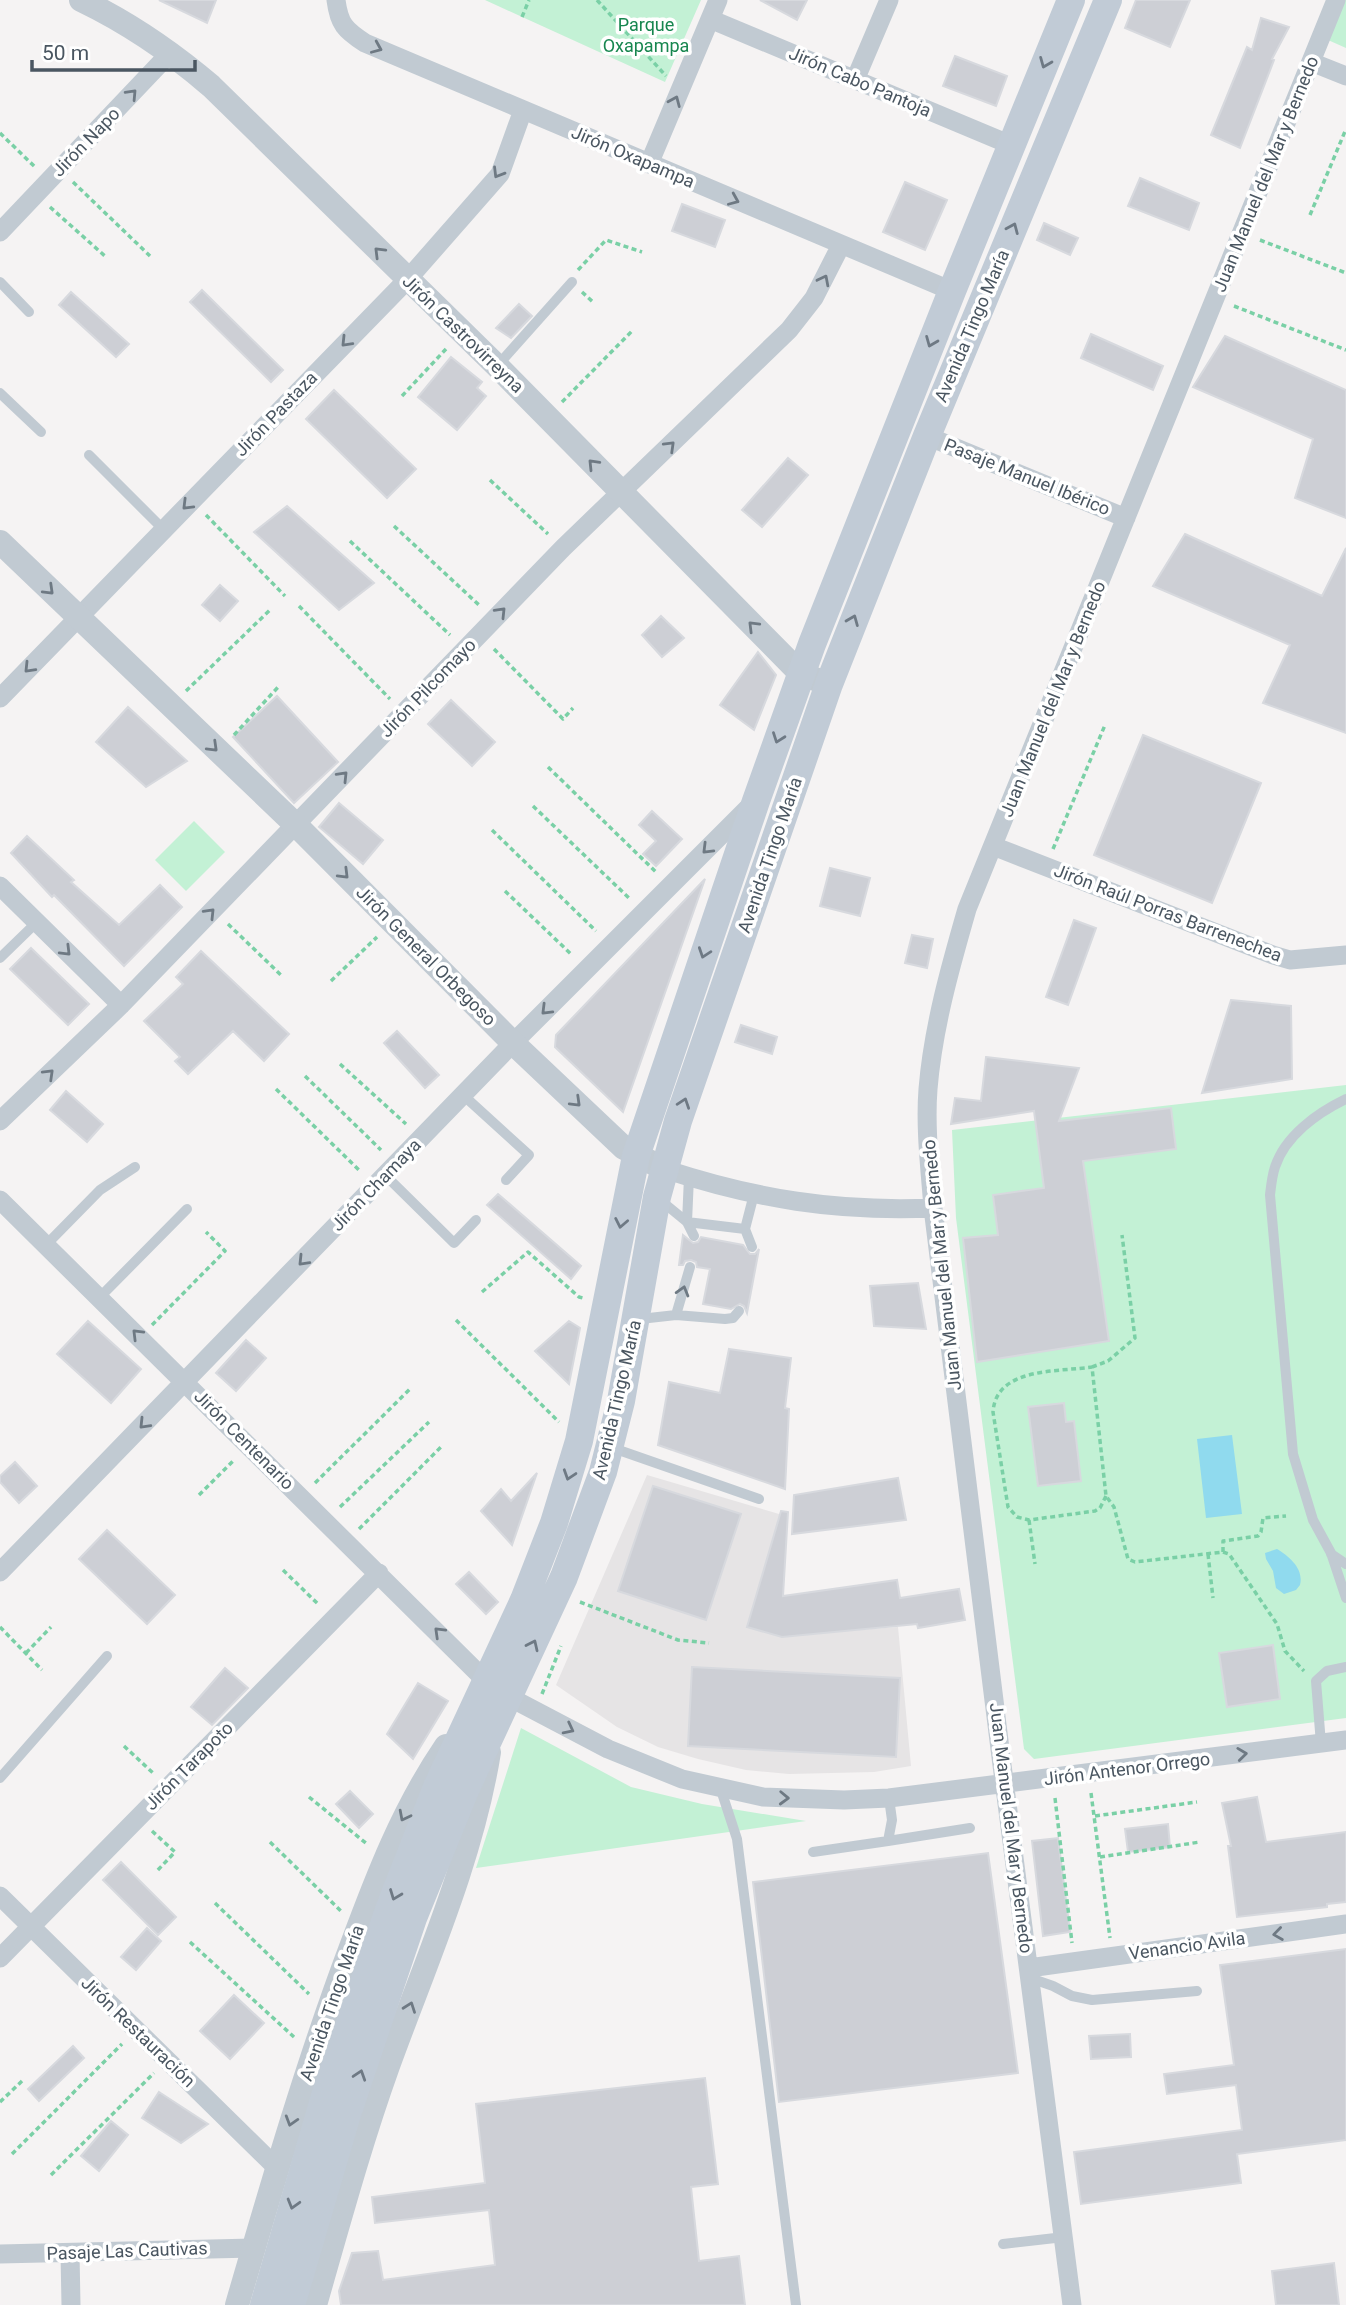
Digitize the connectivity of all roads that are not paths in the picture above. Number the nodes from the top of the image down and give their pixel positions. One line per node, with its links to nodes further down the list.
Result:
1 (81, 0): 9 (street, Jirón Castrovirreyna)
2 (337, 0): 13 (street, Jirón Oxapampa, one-way to 13)
3 (718, 0): 8 (street)
4 (889, 0): 12 (street)
5 (1070, 0): 14 (main road, Avenida Tingo María, one-way to 14)
6 (1108, 0): 26 (main road, Avenida Tingo María, one-way to 6)
7 (1336, 0): 10 (street, Juan Manuel del Mar y Bernedo)
8 (710, 19): 12 (street, Jirón Cabo Pantoja); 15 (street, one-way to 8)
9 (171, 52): 16 (street, Jirón Napo, one-way to 9); 18 (street, Jirón Castrovirreyna, one-way to 9)
10 (1311, 62): 11 (street); 29 (street, Juan Manuel del Mar y Bernedo)
11 (1346, 76)
12 (855, 80): 14 (street, Jirón Cabo Pantoja)
13 (523, 110): 15 (street, Jirón Oxapampa); 18 (street, Jirón Pastaza, one-way to 18)
14 (1011, 145): 21 (main road, Avenida Tingo María)
15 (649, 164): 17 (street, Jirón Oxapampa, one-way to 17)
16 (0, 232)
17 (841, 245): 21 (street, Jirón Oxapampa); 28 (street, Jirón Pilcomayo, one-way to 17)
18 (407, 280): 23 (street, Jirón Castrovirreyna); 30 (street, Jirón Pastaza, one-way to 30)
19 (0, 282): 22 (lane)
20 (572, 282): 23 (lane)
21 (952, 291): 33 (main road, Avenida Tingo María, one-way to 33)
22 (29, 312)
23 (497, 366): 28 (street, Jirón Castrovirreyna, one-way to 23)
24 (0, 393): 25 (lane)
25 (41, 432)
26 (927, 436): 29 (street, Pasaje Manuel Ibérico); 34 (main road, Avenida Tingo María, one-way to 26)
27 (89, 455): 30 (lane)
28 (621, 494): 33 (street, Jirón Castrovirreyna, one-way to 28); 37 (street, Jirón Pilcomayo, one-way to 28)
29 (1126, 518): 38 (street, Juan Manuel del Mar y Bernedo)
30 (163, 529): 32 (street, Jirón Pastaza)
31 (0, 542): 32 (street, Jirón General Orbegoso, one-way to 32)
32 (78, 618): 35 (street, Jirón Pastaza, one-way to 35); 37 (street, Jirón General Orbegoso, one-way to 37)
33 (801, 674): 34 (street, Jirón Castrovirreyna); 36 (main road, Avenida Tingo María, one-way to 36)
34 (829, 684): 50 (main road, Avenida Tingo María, one-way to 34)
35 (0, 698)
36 (756, 801): 44 (street, Jirón Chamaya, one-way to 44); 48 (main road, Avenida Tingo María, one-way to 48)
37 (296, 825): 43 (street, Jirón Pilcomayo, one-way to 37); 44 (street, Jirón General Orbegoso, one-way to 44)
38 (993, 846): 41 (street, Jirón Raúl Porras Barrenechea); 56 (street, Juan Manuel del Mar y Bernedo)
39 (0, 886): 40 (street)
40 (37, 922): 42 (lane); 43 (street, one-way to 43)
41 (1346, 955)
42 (0, 958)
43 (121, 1005): 47 (street, Jirón Pilcomayo, one-way to 43)
44 (513, 1043): 45 (street, Jirón Chamaya); 48 (street, Jirón General Orbegoso, one-way to 48)
45 (463, 1095): 51 (street, Jirón Chamaya); 52 (lane)
46 (1346, 1099): 74 (lane)
47 (0, 1121)
48 (636, 1156): 50 (street, Jirón General Orbegoso); 69 (main road, Avenida Tingo María, one-way to 69)
49 (135, 1167): 62 (lane)
50 (677, 1173): 53 (street, Jirón General Orbegoso); 54 (main road, Avenida Tingo María); 59 (lane)
51 (385, 1175): 58 (lane); 71 (street, Jirón Chamaya, one-way to 71)
52 (506, 1180)
53 (754, 1194): 56 (street, Jirón General Orbegoso); 60 (lane)
54 (657, 1197): 59 (lane); 68 (main road, Avenida Tingo María)
55 (0, 1199): 62 (street, Jirón Centenario)
56 (933, 1208): 86 (street, Juan Manuel del Mar y Bernedo)
57 (187, 1209): 65 (lane)
58 (476, 1220)
59 (687, 1222): 60 (lane); 61 (lane)
60 (745, 1229): 63 (lane)
61 (694, 1236)
62 (46, 1245): 65 (street, Jirón Centenario)
63 (752, 1247)
64 (690, 1266): 67 (lane, one-way to 64)
65 (100, 1297): 71 (street, Jirón Centenario, one-way to 65)
66 (739, 1311): 67 (lane)
67 (676, 1315): 68 (lane)
68 (636, 1320): 70 (main road, Avenida Tingo María)
69 (597, 1356): 70 (main road); 72 (main road, Avenida Tingo María)
70 (629, 1359): 72 (main road, Avenida Tingo María)
71 (185, 1382): 76 (street, Jirón Chamaya, one-way to 76); 77 (street, Jirón Centenario)
72 (596, 1444): 73 (lane); 81 (main road, Avenida Tingo María)
73 (759, 1499)
74 (1331, 1553): 75 (lane); 78 (lane)
75 (1346, 1564)
76 (0, 1572)
77 (379, 1573): 81 (street, Jirón Centenario, one-way to 77); 94 (street, Jirón Tarapoto)
78 (1346, 1598)
79 (107, 1656): 85 (lane)
80 (1346, 1667): 84 (lane)
81 (498, 1689): 82 (main road, Avenida Tingo María); 87 (street, Jirón Antenor Orrego, one-way to 87)
82 (481, 1724): 98 (street, Avenida Tingo María, one-way to 98); 106 (main road, Avenida Tingo María, one-way to 106); 107 (main road, Avenida Tingo María, one-way to 82); 108 (street, Avenida Tingo María, one-way to 82)
83 (1346, 1740): 84 (street, Jirón Antenor Orrego)
84 (1321, 1744): 86 (street, Jirón Antenor Orrego, one-way to 84)
85 (0, 1778)
86 (1004, 1784): 88 (street, Jirón Antenor Orrego); 96 (street, Juan Manuel del Mar y Bernedo)
87 (720, 1787): 88 (street, Jirón Antenor Orrego, one-way to 88); 109 (lane)
88 (889, 1798): 90 (lane)
89 (970, 1828): 90 (lane)
90 (888, 1840): 91 (lane)
91 (813, 1852)
92 (0, 1896): 94 (street, Jirón Restauración)
93 (1346, 1924): 96 (street, Venancio Avila, one-way to 96)
94 (31, 1927): 95 (street, Jirón Tarapoto); 98 (street, Jirón Restauración)
95 (0, 1958)
96 (1030, 1973): 97 (lane); 99 (street, Juan Manuel del Mar y Bernedo)
97 (1197, 1991)
98 (277, 2168): 101 (street, Avenida Tingo María)
99 (1063, 2237): 100 (lane); 110 (street, Juan Manuel del Mar y Bernedo)
100 (1003, 2244)
101 (253, 2248): 102 (street, Pasaje Las Cautivas); 105 (street, Avenida Tingo María)
102 (70, 2253): 103 (street, Pasaje Las Cautivas); 104 (street)
103 (0, 2254)
104 (71, 2305)
105 (237, 2305)
106 (264, 2305)
107 (291, 2305)
108 (315, 2305)
109 (796, 2305)
110 (1072, 2305)

